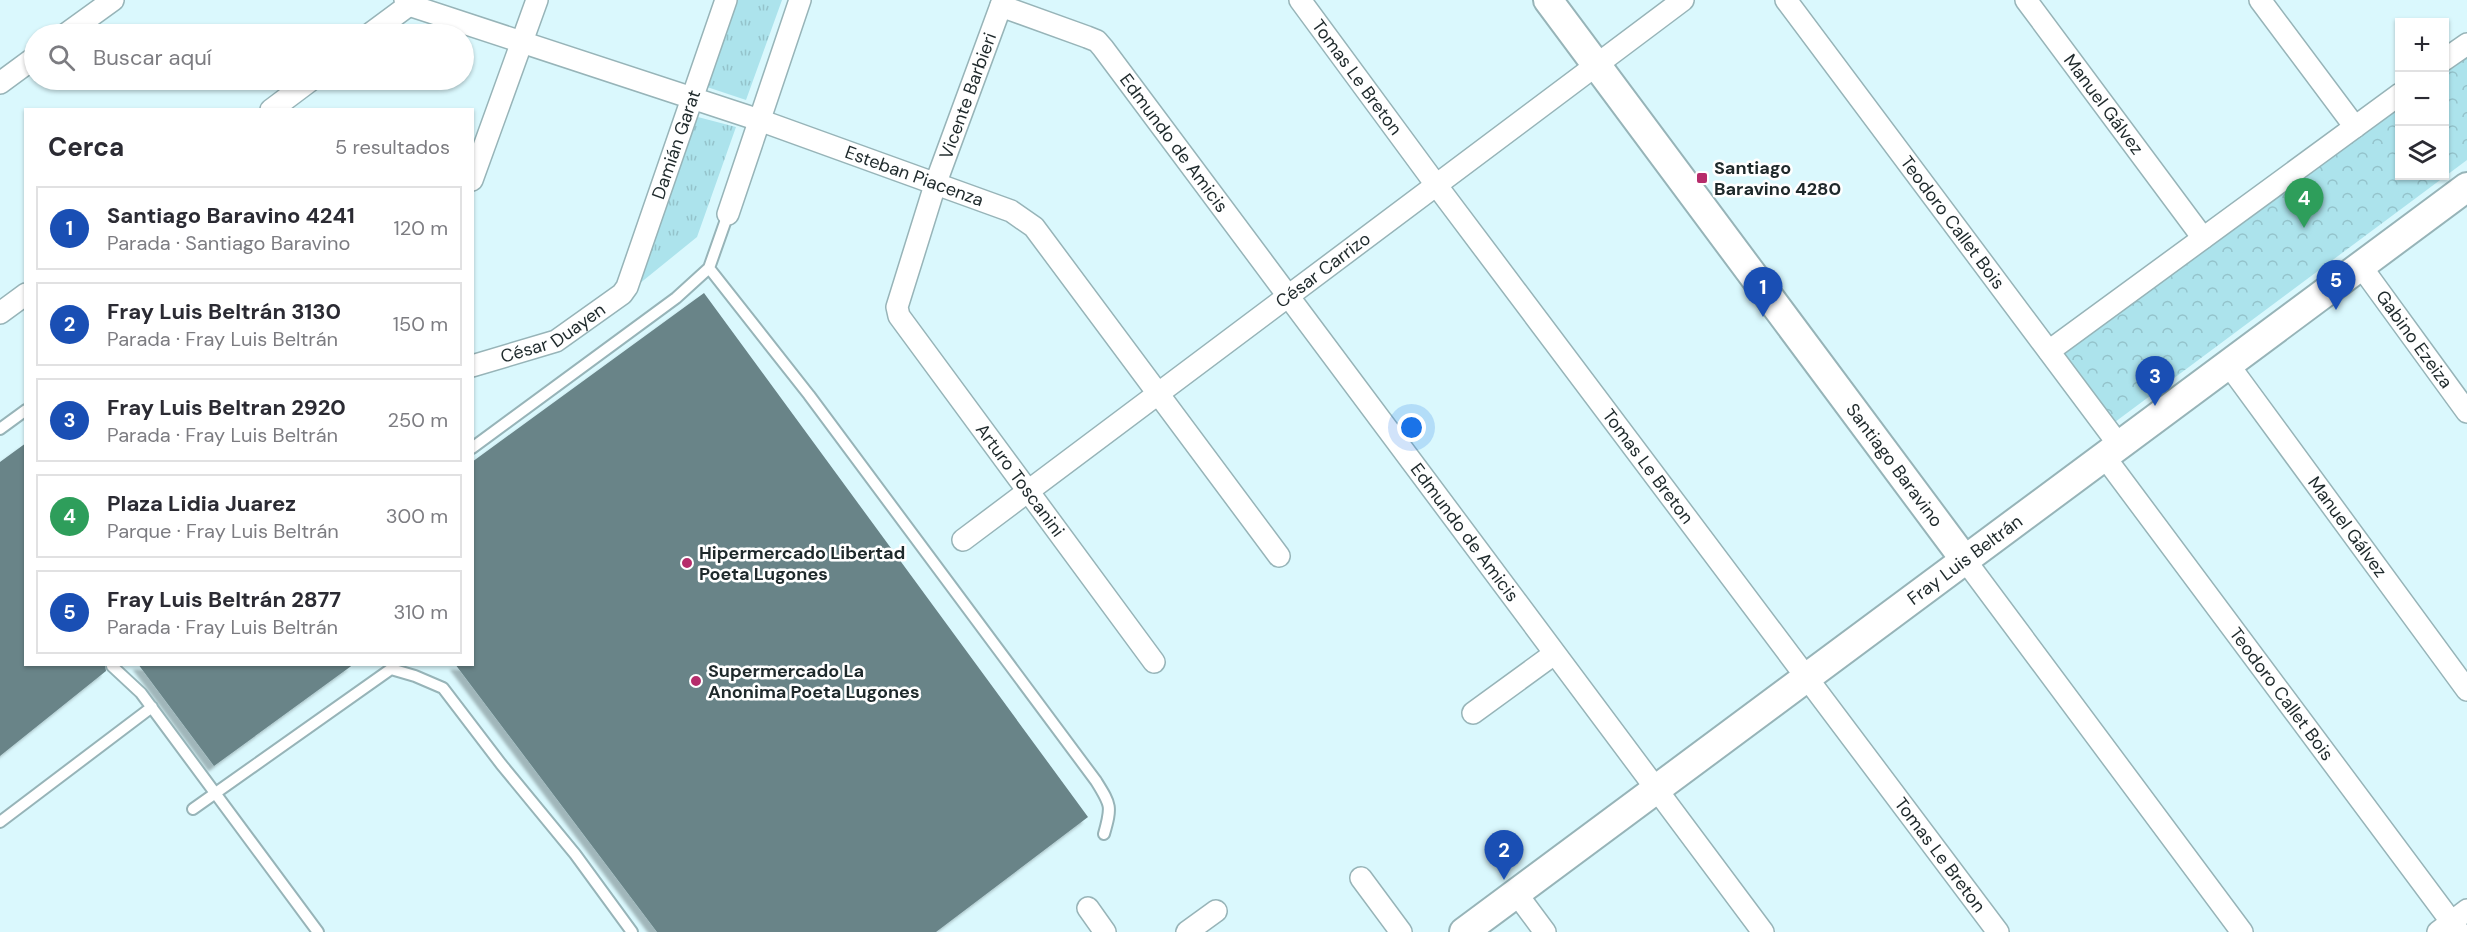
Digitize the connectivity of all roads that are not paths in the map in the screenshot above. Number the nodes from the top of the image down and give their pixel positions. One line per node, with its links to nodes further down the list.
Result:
1 (113, 0): 13 (street)
2 (537, 0): 17 (street)
3 (726, 0): 25 (street, Damián Garat)
4 (800, 0): 27 (street)
5 (1300, 0): 31 (street, Tomas Le Breton)
6 (1548, 0): 21 (main road, Santiago Baravino)
7 (1683, 0): 21 (street, César Carrizo)
8 (1786, 0): 42 (street, Teodoro Callet Bois)
9 (2026, 0): 34 (street, Manuel Gálvez)
10 (2260, 0): 28 (street)
11 (407, 3): 14 (street); 15 (street, Esteban Piacenza)
12 (1002, 3): 30 (street, Vicente Barbieri); 40 (street, Edmundo de Amicis)
13 (80, 24)
14 (382, 24)
15 (471, 24)
16 (474, 25): 17 (street, Esteban Piacenza)
17 (523, 41): 25 (street, Esteban Piacenza); 29 (street)
18 (2467, 44): 19 (street)
19 (2449, 57)
20 (24, 65): 22 (street)
21 (1597, 66): 31 (street, César Carrizo); 54 (main road, Santiago Baravino)
22 (0, 83)
23 (298, 90): 26 (street)
24 (2395, 97): 28 (street)
25 (692, 98): 27 (street, Esteban Piacenza); 37 (street, Damián Garat)
26 (274, 108)
27 (759, 120): 30 (street, Esteban Piacenza); 33 (street)
28 (2355, 127): 34 (street)
29 (474, 175)
30 (935, 185): 38 (street, Vicente Barbieri); 45 (street, Esteban Piacenza)
31 (1437, 186): 40 (street, César Carrizo); 58 (street, Tomas Le Breton)
32 (2467, 187): 35 (main road, Fray Luis Beltrán)
33 (728, 214): 36 (lane)
34 (2203, 238): 42 (street)
35 (2361, 266): 43 (main road, Fray Luis Beltrán); 47 (street, Gabino Ezeiza)
36 (709, 268): 49 (lane); 66 (lane)
37 (627, 287): 44 (street, César Duayen)
38 (899, 294): 51 (street, Arturo Toscanini)
39 (24, 295): 41 (street)
40 (1287, 297): 45 (street, César Carrizo); 55 (street, Edmundo de Amicis)
41 (0, 313)
42 (2049, 351): 50 (street, Teodoro Callet Bois)
43 (2228, 364): 50 (main road, Fray Luis Beltrán); 59 (street, Manuel Gálvez)
44 (474, 365)
45 (1158, 394): 51 (street, César Carrizo); 53 (street, Esteban Piacenza)
46 (24, 411): 48 (lane)
47 (2467, 412)
48 (0, 429)
49 (474, 447)
50 (2112, 451): 54 (main road, Fray Luis Beltrán); 71 (street, Teodoro Callet Bois)
51 (1030, 491): 52 (street, César Carrizo); 56 (street, Arturo Toscanini)
52 (963, 540)
53 (1279, 556)
54 (1965, 560): 58 (main road, Fray Luis Beltrán); 81 (street, Santiago Baravino)
55 (1554, 654): 61 (street); 62 (street, Edmundo de Amicis)
56 (1154, 662)
57 (112, 666): 60 (lane)
58 (1808, 677): 62 (main road, Fray Luis Beltrán); 80 (street, Tomas Le Breton)
59 (2467, 690)
60 (152, 707): 63 (lane); 65 (lane)
61 (1473, 713)
62 (1656, 789): 68 (main road, Fray Luis Beltrán); 79 (street, Edmundo de Amicis)
63 (216, 794): 64 (lane); 72 (lane); 73 (lane)
64 (194, 809)
65 (0, 822)
66 (1104, 834)
67 (1361, 878): 76 (street)
68 (1516, 893): 77 (main road, Fray Luis Beltrán); 78 (street)
69 (1088, 908): 74 (street)
70 (1215, 911): 75 (street)
71 (2454, 924)
72 (318, 932)
73 (632, 932)
74 (1105, 932)
75 (1187, 932)
76 (1401, 932)
77 (1464, 932)
78 (1545, 932)
79 (1763, 932)
80 (1998, 932)
81 (2242, 932)

